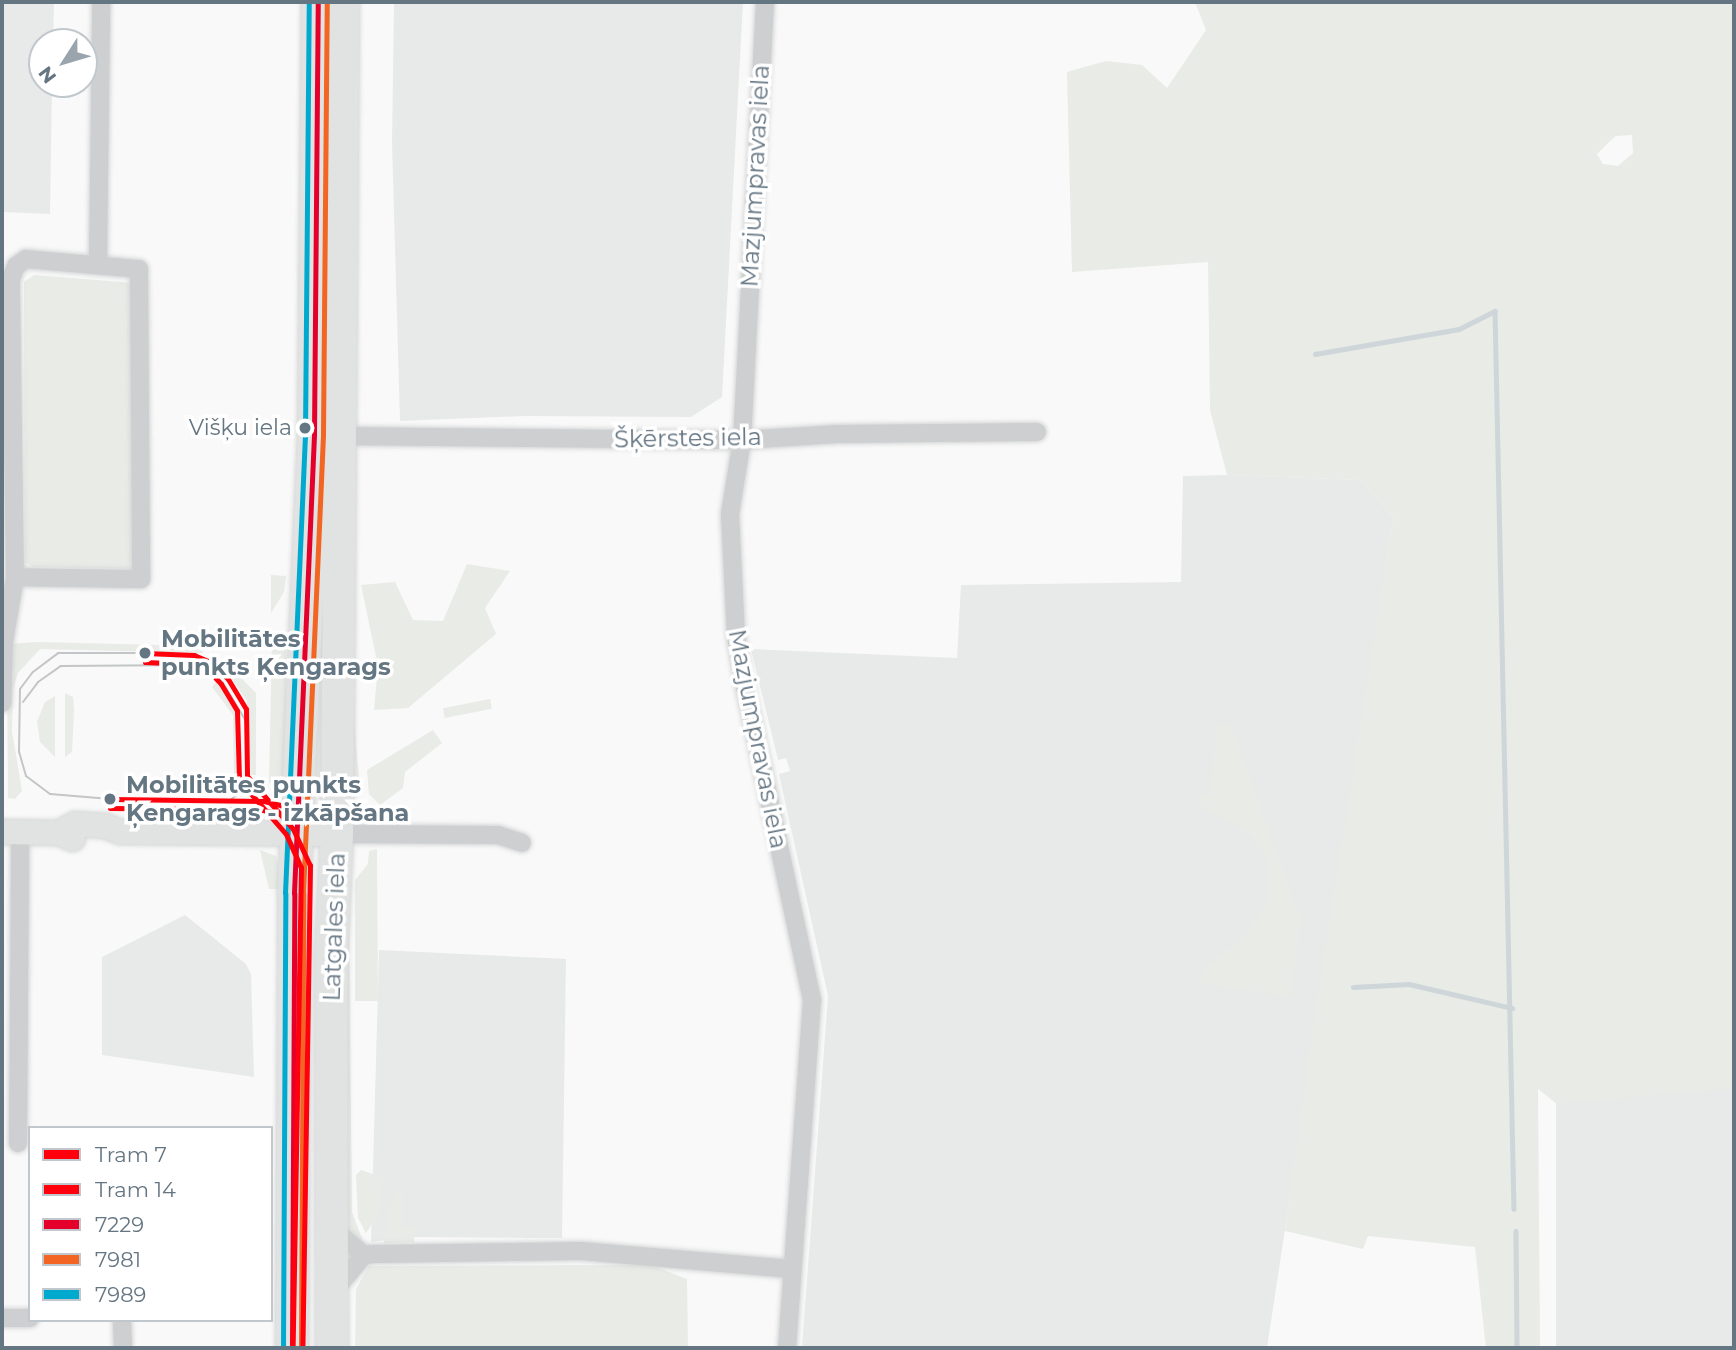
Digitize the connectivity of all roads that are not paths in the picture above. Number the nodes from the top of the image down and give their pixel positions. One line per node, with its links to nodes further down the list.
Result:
1 (101, 2): 5 (street)
2 (318, 2): 13 (highway, Latgales iela)
3 (343, 2): 7 (highway, Latgales iela)
4 (765, 2): 8 (street, Mazjumpravas iela)
5 (98, 263): 9 (street); 9 (street)
6 (1037, 432): 8 (street, Šķērstes iela)
7 (339, 436): 8 (street, Šķērstes iela); 12 (highway, Latgales iela)
8 (742, 440): 18 (street, Mazjumpravas iela)
9 (16, 577): 10 (street)
10 (2, 703)
11 (11, 832): 13 (street); 15 (street)
12 (337, 834): 13 (street); 14 (street); 16 (highway, Latgales iela)
13 (297, 835): 24 (highway, Latgales iela)
14 (522, 843)
15 (18, 1143)
16 (332, 1228): 17 (street); 19 (highway, Latgales iela)
17 (363, 1255): 18 (street); 19 (street)
18 (791, 1269): 26 (street, Mazjumpravas iela)
19 (332, 1294): 25 (highway, Latgales iela)
20 (2, 1318): 21 (street)
21 (28, 1318)
22 (122, 1322): 23 (street)
23 (123, 1348)
24 (292, 1348)
25 (332, 1348)
26 (787, 1348)

